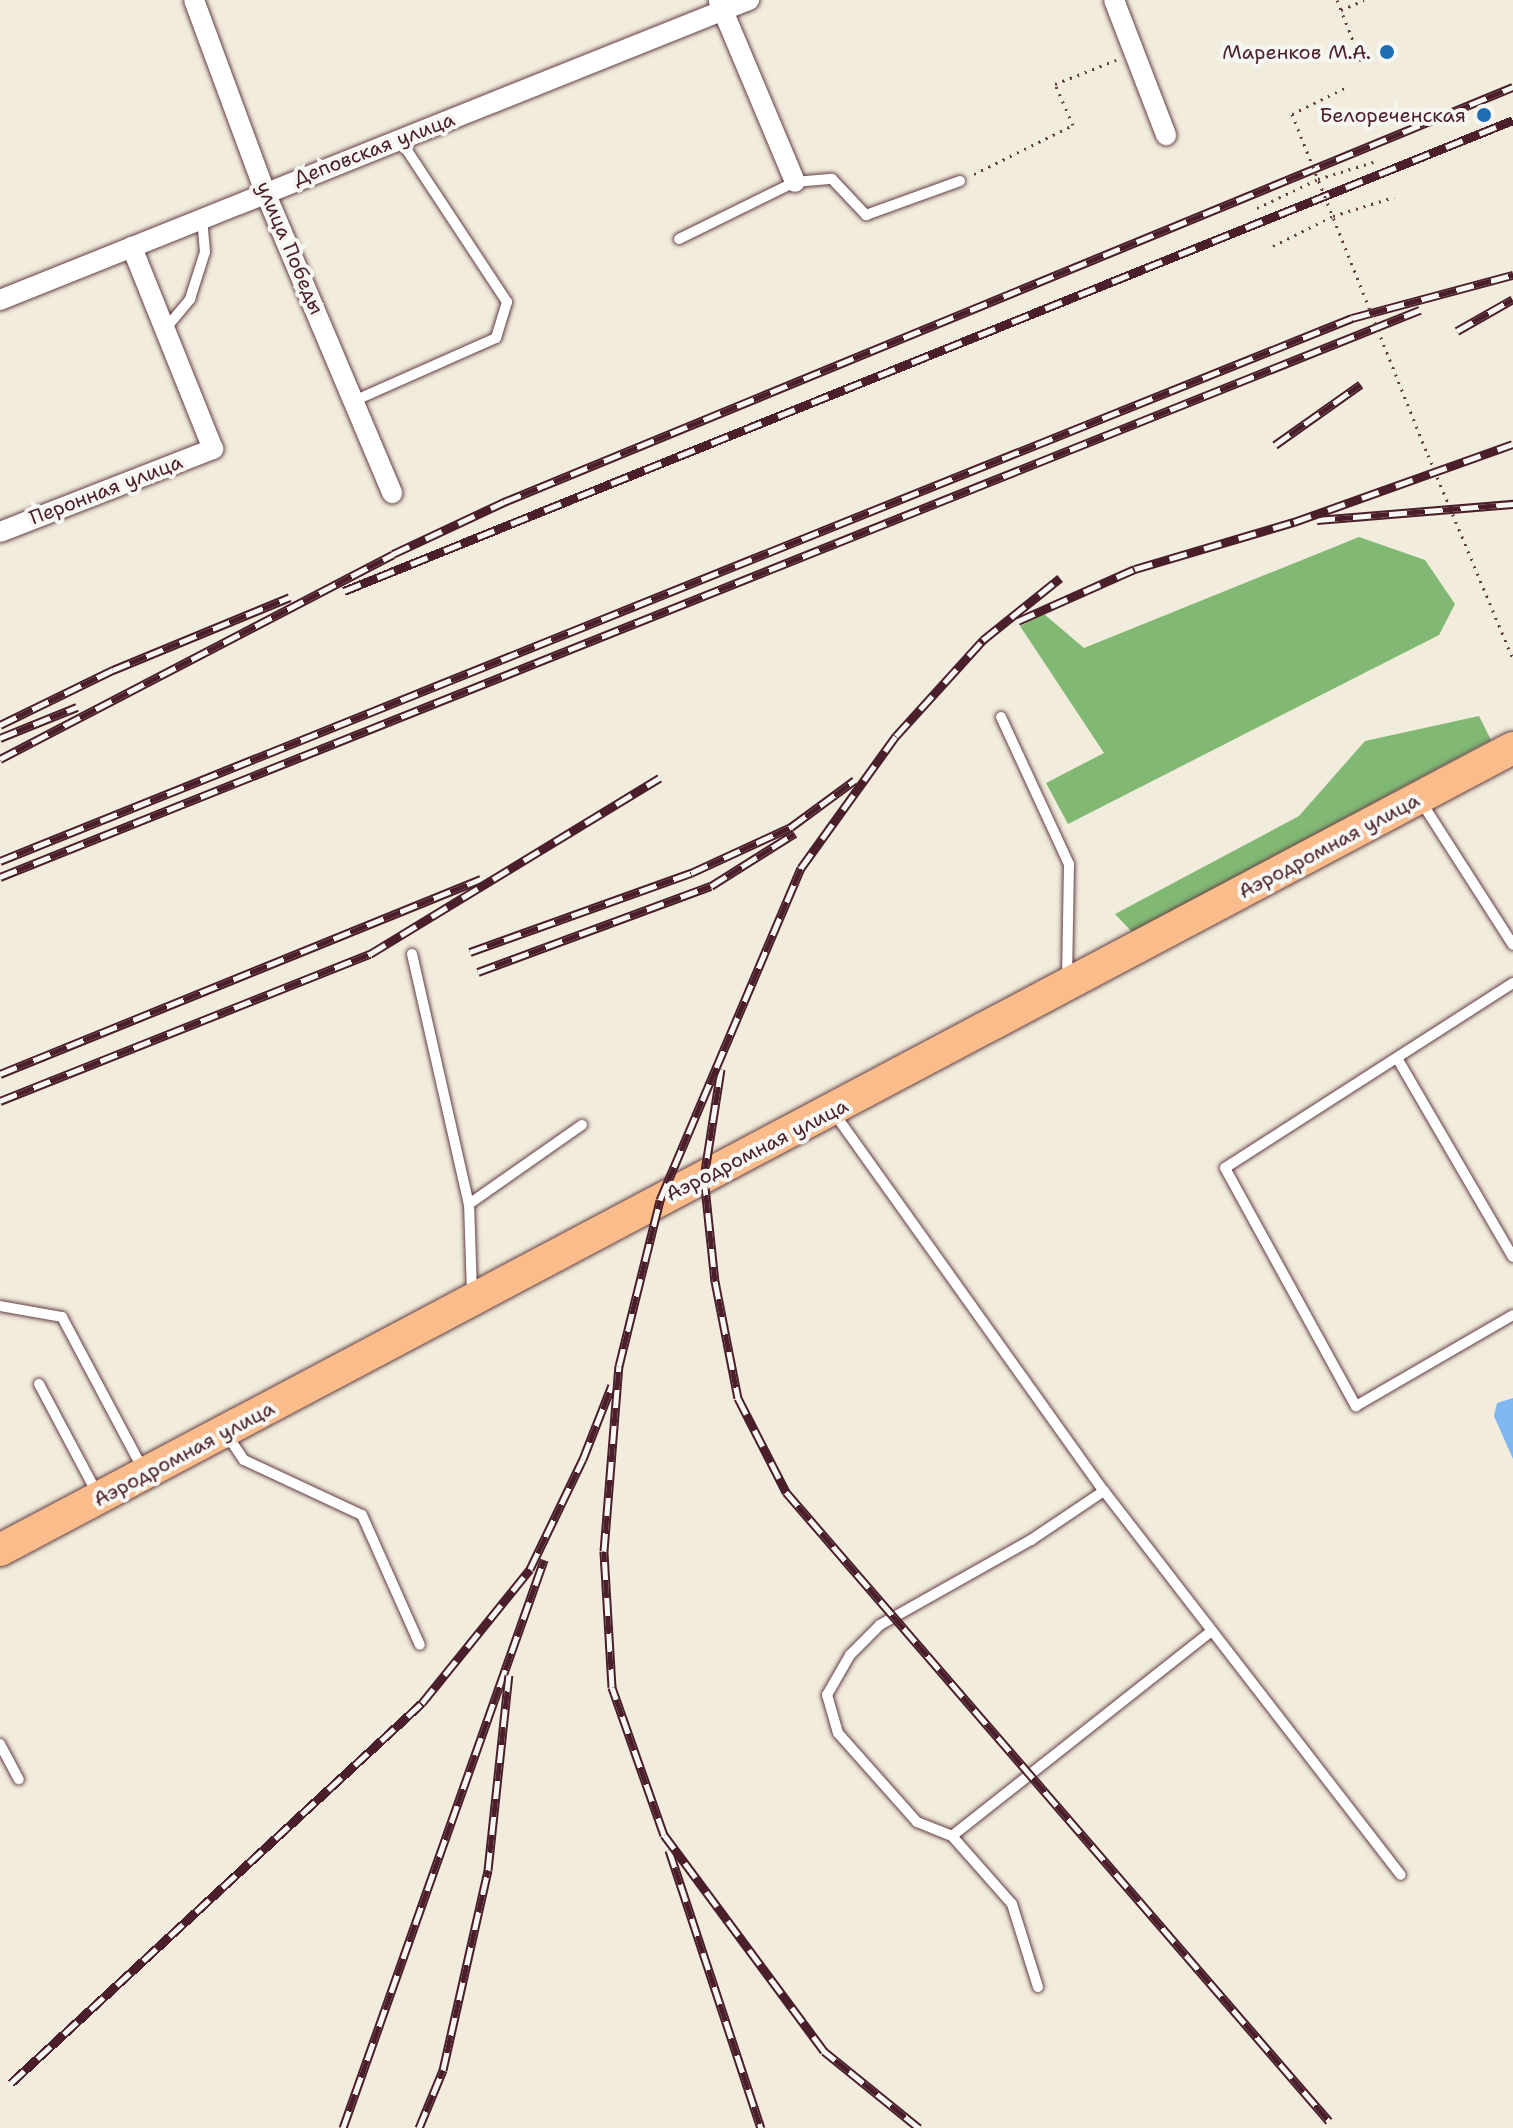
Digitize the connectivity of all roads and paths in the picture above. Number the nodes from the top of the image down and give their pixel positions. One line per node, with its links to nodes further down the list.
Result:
1 (194, 0): 17 (street, улица Победы)
2 (749, 0): 6 (street, Деповская улица)
3 (1114, 0): 8 (street)
4 (1337, 0): 7 (path)
5 (1364, 0): 7 (path)
6 (721, 6): 12 (street, Деповская улица); 16 (street)
7 (1341, 10): 9 (path)
8 (1134, 52): 11 (street); 15 (path)
9 (1362, 63)
10 (1349, 86): 14 (path, bridge)
11 (1166, 135)
12 (400, 140): 17 (street, Деповская улица); 27 (lane)
13 (1376, 161): 14 (path)
14 (1318, 179): 19 (path); 20 (path, bridge)
15 (960, 181): 16 (lane)
16 (795, 182): 22 (lane)
17 (265, 192): 21 (street, Деповская улица); 27 (street, улица Победы)
18 (1394, 197): 20 (path)
19 (1257, 208)
20 (1333, 216): 23 (path); 30 (path, bridge)
21 (202, 218): 24 (street, Деповская улица); 26 (lane)
22 (679, 239)
23 (1273, 246)
24 (132, 247): 25 (street, Деповская улица); 26 (street)
25 (0, 300)
26 (166, 328): 29 (street, Перонная улица)
27 (356, 400): 28 (street, улица Победы)
28 (392, 493)
29 (0, 532)
30 (1513, 659)
31 (1001, 717): 37 (lane)
32 (1513, 748): 33 (main road, Аэродромная улица)
33 (1419, 798): 34 (lane); 37 (main road, Аэродромная улица)
34 (1513, 945)
35 (412, 954): 41 (lane)
36 (1513, 983): 38 (lane)
37 (1067, 985): 39 (main road, Аэродромная улица)
38 (1397, 1058): 42 (lane); 45 (lane)
39 (833, 1111): 43 (main road, Аэродромная улица); 49 (lane)
40 (582, 1125): 41 (lane)
41 (469, 1204): 43 (lane)
42 (1513, 1257)
43 (472, 1299): 47 (main road, Аэродромная улица)
44 (0, 1306): 48 (lane)
45 (1513, 1315)
46 (39, 1384): 50 (lane)
47 (226, 1433): 48 (main road, Аэродромная улица); 53 (lane)
48 (144, 1473): 50 (main road, Аэродромная улица)
49 (1104, 1491): 52 (lane); 56 (lane)
50 (100, 1498): 51 (main road, Аэродромная улица)
51 (0, 1550)
52 (1212, 1631): 56 (lane); 57 (lane)
53 (420, 1645)
54 (0, 1744): 55 (lane)
55 (19, 1779)
56 (952, 1836): 58 (lane)
57 (1401, 1875)
58 (1038, 1987)

